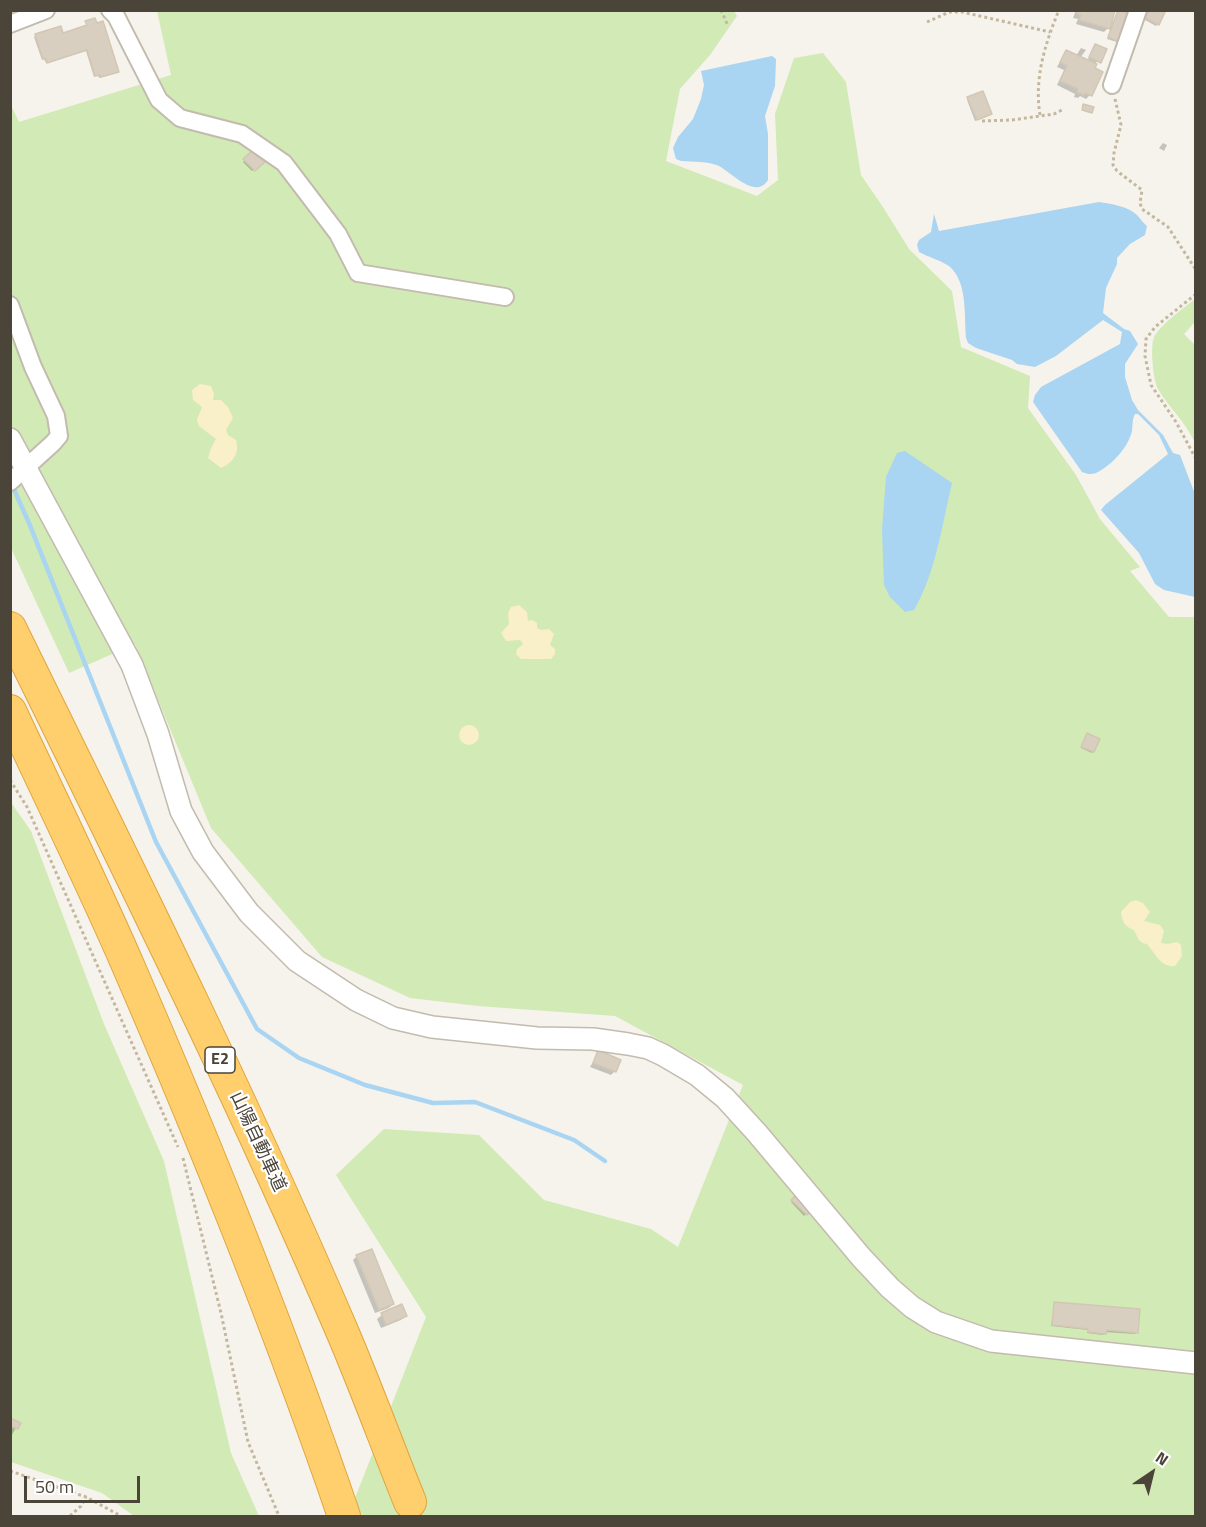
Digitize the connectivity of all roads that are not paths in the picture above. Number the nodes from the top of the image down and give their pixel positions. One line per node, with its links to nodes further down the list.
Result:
1 (46, 10): 4 (street)
2 (110, 10): 6 (street)
3 (1138, 10): 5 (street)
4 (10, 24)
5 (1112, 85)
6 (505, 297)
7 (10, 305): 9 (street)
8 (10, 439): 9 (street)
9 (18, 475): 12 (street)
10 (10, 628): 13 (highway, 山陽自動車道 / E2)
11 (10, 711): 14 (highway)
12 (1196, 1363)
13 (410, 1502)
14 (344, 1516)

